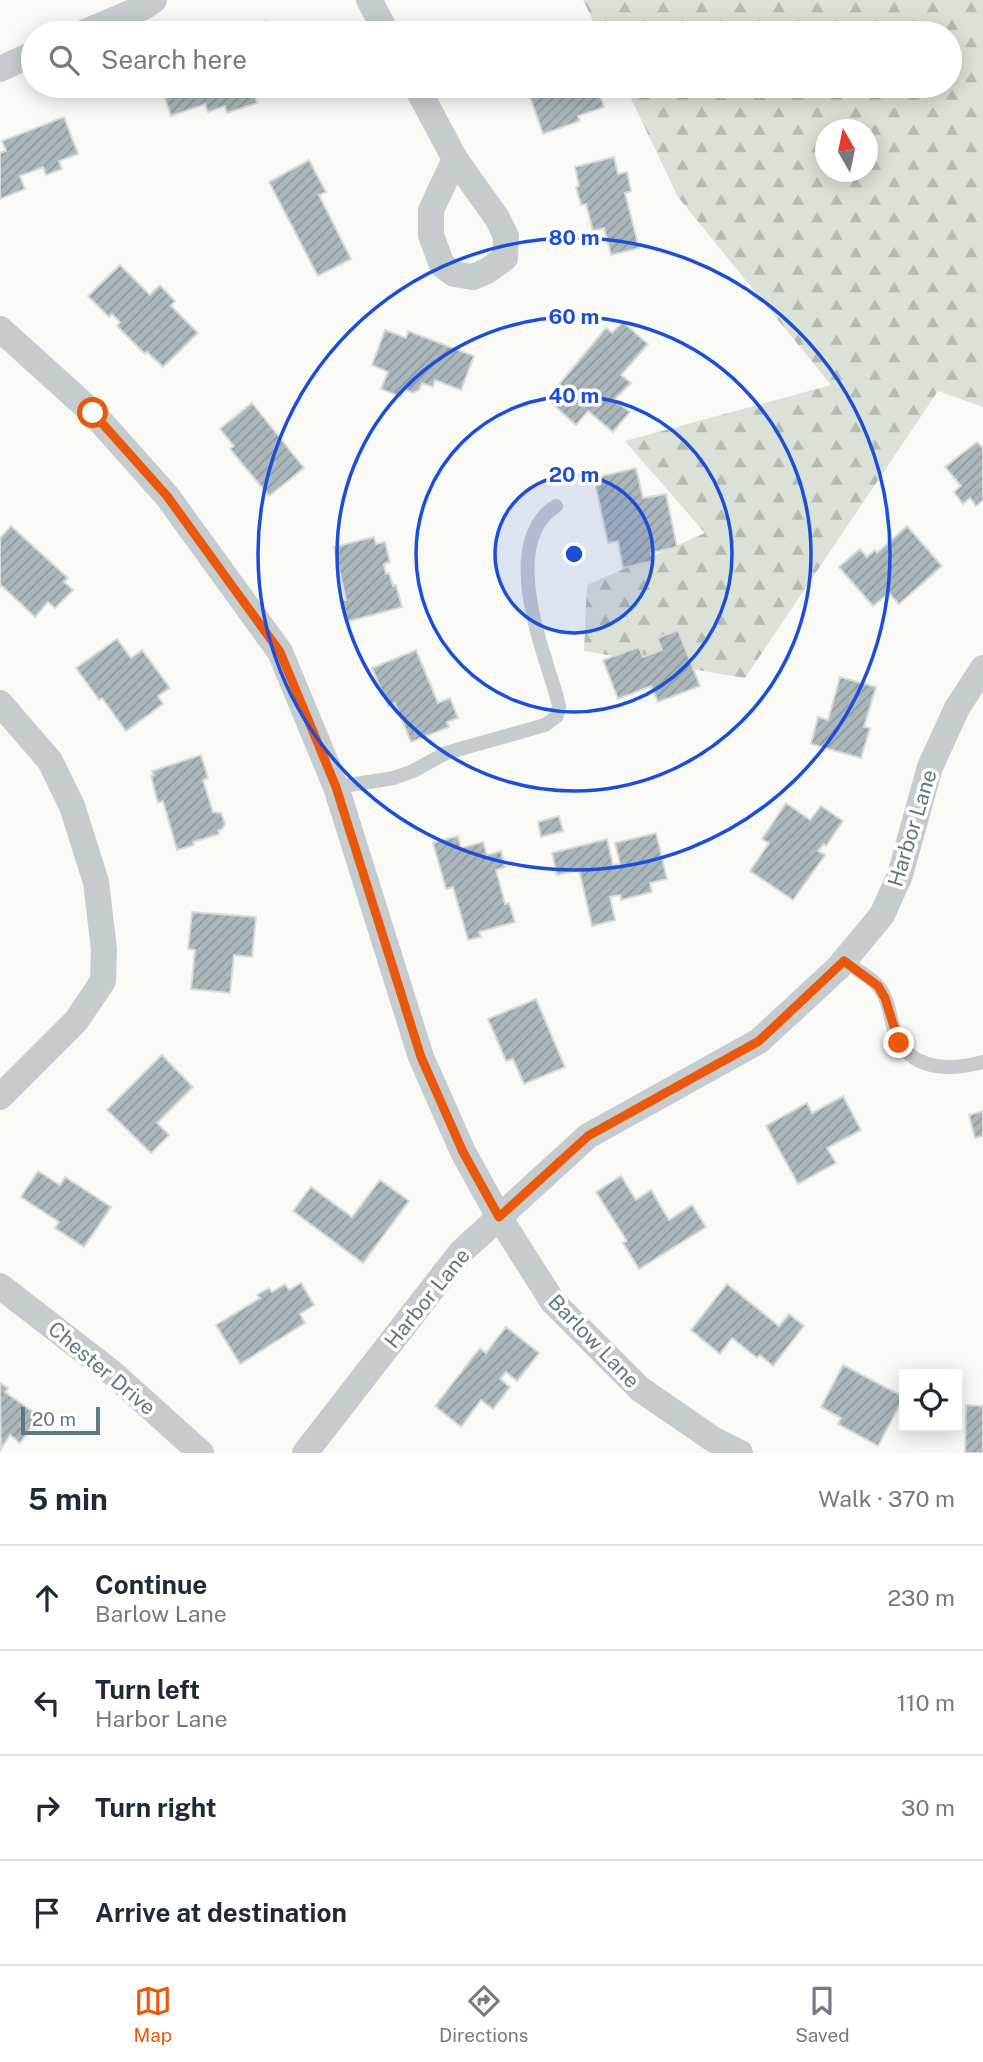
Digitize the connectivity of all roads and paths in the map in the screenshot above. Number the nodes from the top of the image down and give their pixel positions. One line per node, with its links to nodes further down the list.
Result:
1 (155, 0): 3 (street)
2 (369, 0): 4 (street)
3 (111, 21)
4 (380, 21)
5 (21, 59): 6 (street)
6 (0, 69)
7 (422, 98): 8 (street)
8 (455, 159)
9 (0, 329): 13 (street, Barlow Lane)
10 (556, 506): 13 (lane)
11 (983, 668): 14 (street, Harbor Lane)
12 (0, 703): 16 (street)
13 (336, 787): 17 (street, Barlow Lane)
14 (844, 961): 15 (lane); 17 (street, Harbor Lane)
15 (983, 1062)
16 (0, 1097)
17 (499, 1217): 20 (street, Harbor Lane); 21 (street, Barlow Lane)
18 (0, 1286): 19 (street, Chester Drive)
19 (201, 1453)
20 (305, 1453)
21 (740, 1453)

